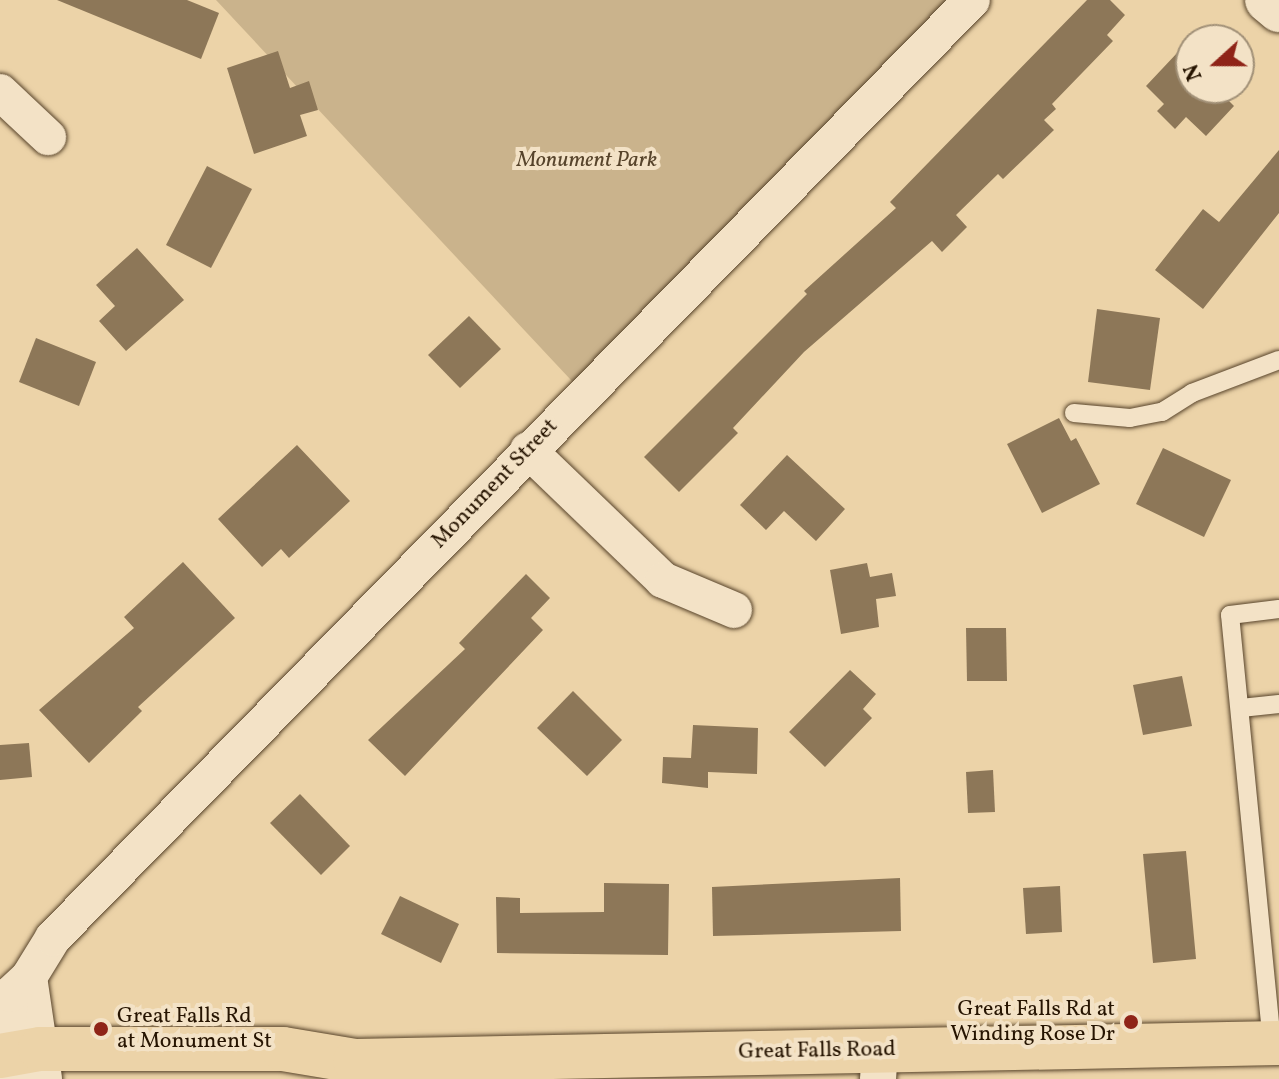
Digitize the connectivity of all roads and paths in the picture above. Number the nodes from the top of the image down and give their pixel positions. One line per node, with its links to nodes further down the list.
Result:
1 (972, 0): 8 (street, Monument Street)
2 (1267, 0): 3 (main road)
3 (1279, 10)
4 (0, 92): 5 (street)
5 (48, 137)
6 (1279, 360): 7 (lane)
7 (1074, 413)
8 (528, 450): 10 (street); 16 (street, Monument Street)
9 (1279, 609): 12 (lane)
10 (734, 610)
11 (1279, 704): 12 (lane)
12 (1241, 708): 13 (lane)
13 (1276, 1043): 15 (main road, Great Falls Road)
14 (879, 1064): 15 (main road, Great Falls Road); 17 (main road, Great Falls Road)
15 (933, 1064)
16 (29, 1068): 17 (main road, Great Falls Road)
17 (337, 1070)

